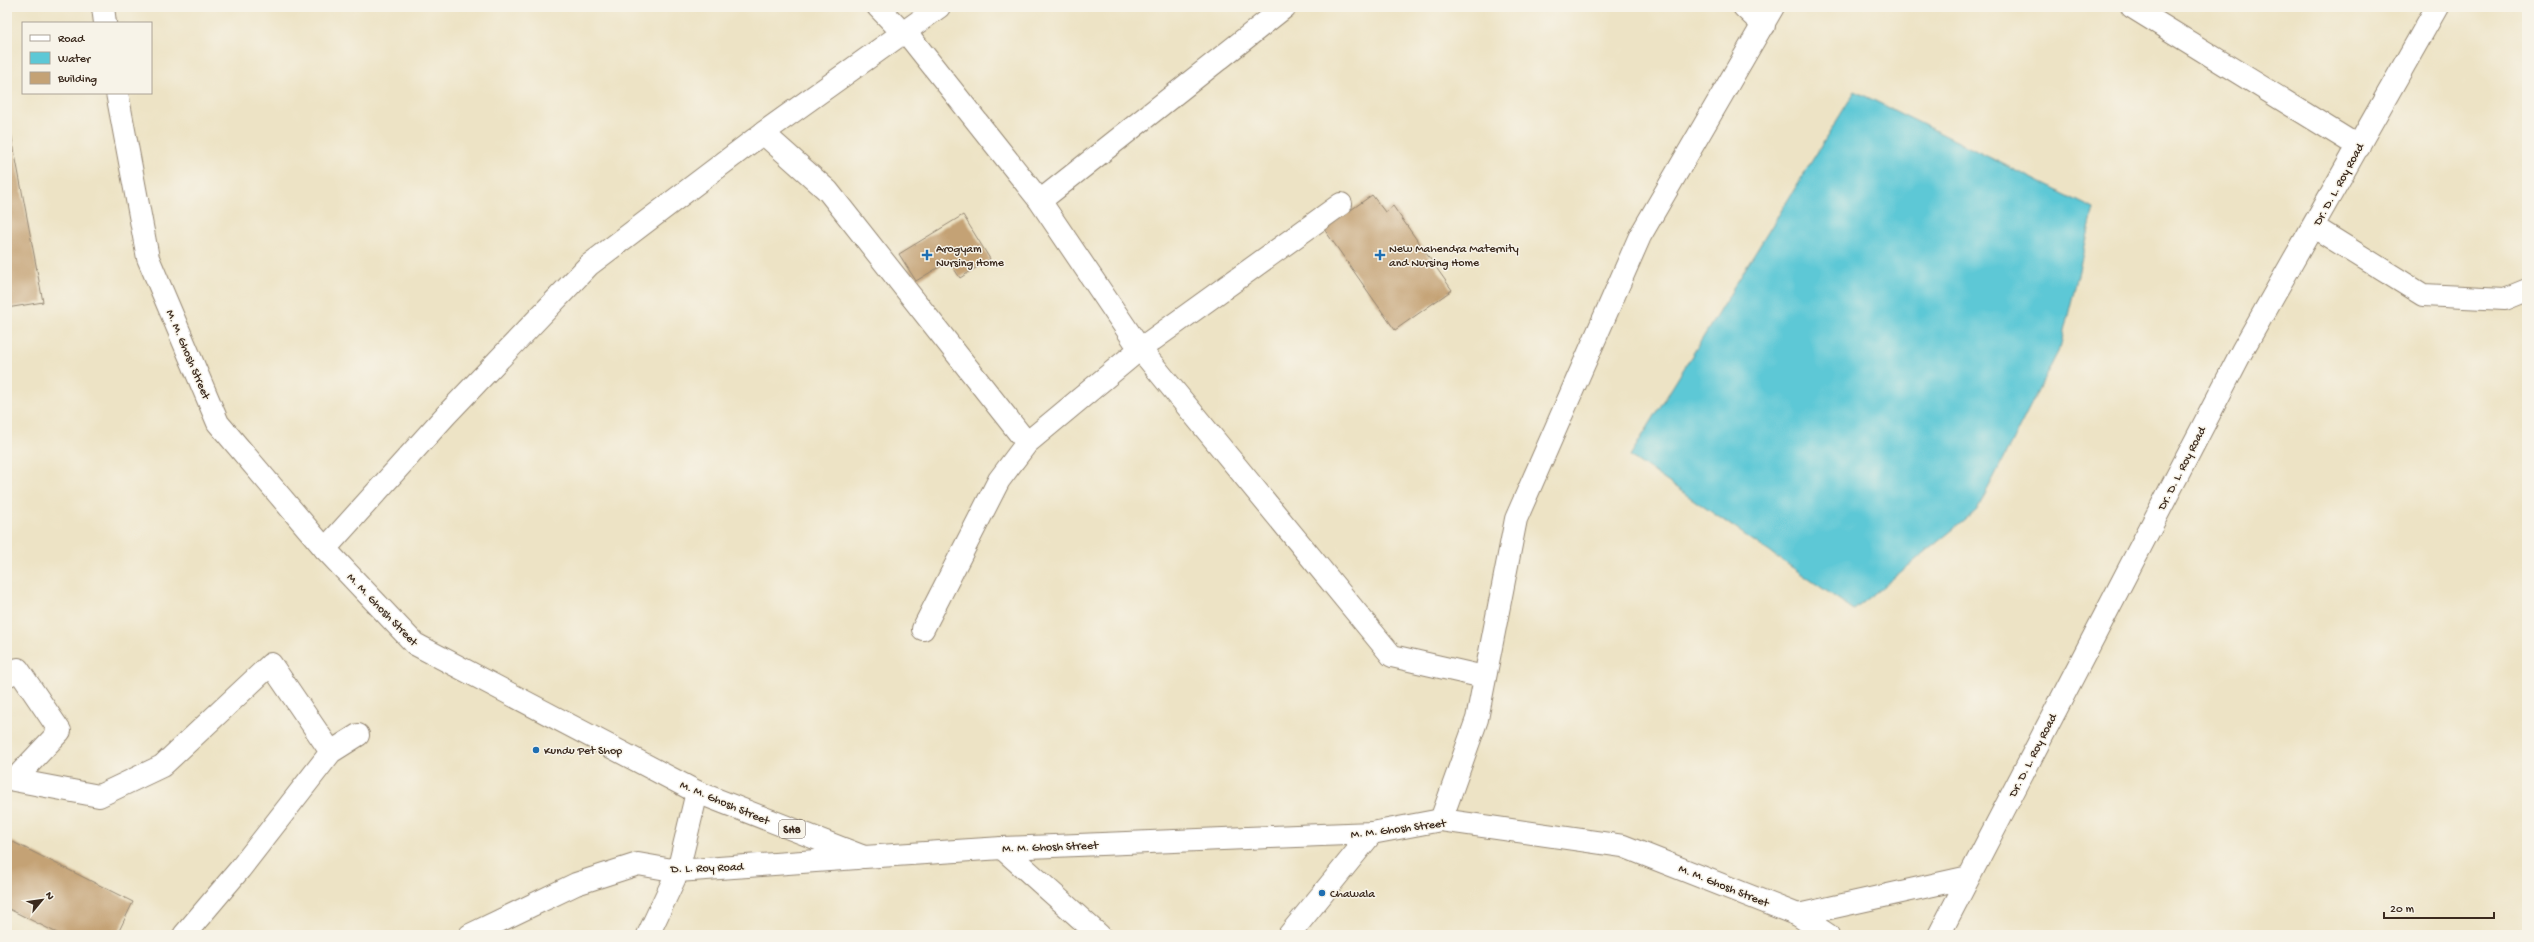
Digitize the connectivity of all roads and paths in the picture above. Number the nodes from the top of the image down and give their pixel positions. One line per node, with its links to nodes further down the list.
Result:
1 (103, 7): 9 (street)
2 (878, 7): 11 (street)
3 (939, 7): 11 (street)
4 (1285, 7): 15 (street)
5 (1744, 7): 10 (street)
6 (1773, 7): 10 (street)
7 (2132, 7): 14 (street)
8 (2437, 7): 14 (street, Dr. D. L. Roy Road)
9 (105, 22)
10 (1764, 26): 24 (street)
11 (905, 32): 13 (street); 15 (street)
12 (116, 94): 21 (street, M. M. Ghosh Street / SH8)
13 (763, 133): 20 (street); 21 (street)
14 (2359, 147): 17 (street, Dr. D. L. Roy Road)
15 (1040, 201): 19 (street)
16 (1341, 204): 19 (street)
17 (2314, 227): 18 (street); 34 (street, Dr. D. L. Roy Road)
18 (2527, 290)
19 (1140, 349): 20 (street); 24 (street)
20 (1027, 444): 22 (street)
21 (325, 548): 28 (street, M. M. Ghosh Street / SH8)
22 (923, 629)
23 (7, 676): 27 (street)
24 (1484, 677): 29 (street)
25 (358, 735): 26 (street)
26 (331, 752): 27 (street); 36 (street)
27 (10, 778)
28 (697, 792): 32 (street, M. M. Ghosh Street / SH8); 33 (street)
29 (1441, 820): 30 (street, M. M. Ghosh Street / SH8); 35 (street, M. M. Ghosh Street / SH8)
30 (1372, 833): 31 (street, M. M. Ghosh Street / SH8); 40 (street)
31 (1002, 848): 32 (street, M. M. Ghosh Street / SH8); 39 (street)
32 (864, 857): 33 (street, D. L. Roy Road)
33 (678, 870): 37 (street, D. L. Roy Road); 38 (street)
34 (1969, 877): 35 (street); 42 (street, Dr. D. L. Roy Road)
35 (1798, 915): 41 (street, M. M. Ghosh Street / SH8)
36 (184, 935)
37 (470, 935)
38 (648, 935)
39 (1100, 935)
40 (1289, 935)
41 (1828, 935)
42 (1939, 935)

